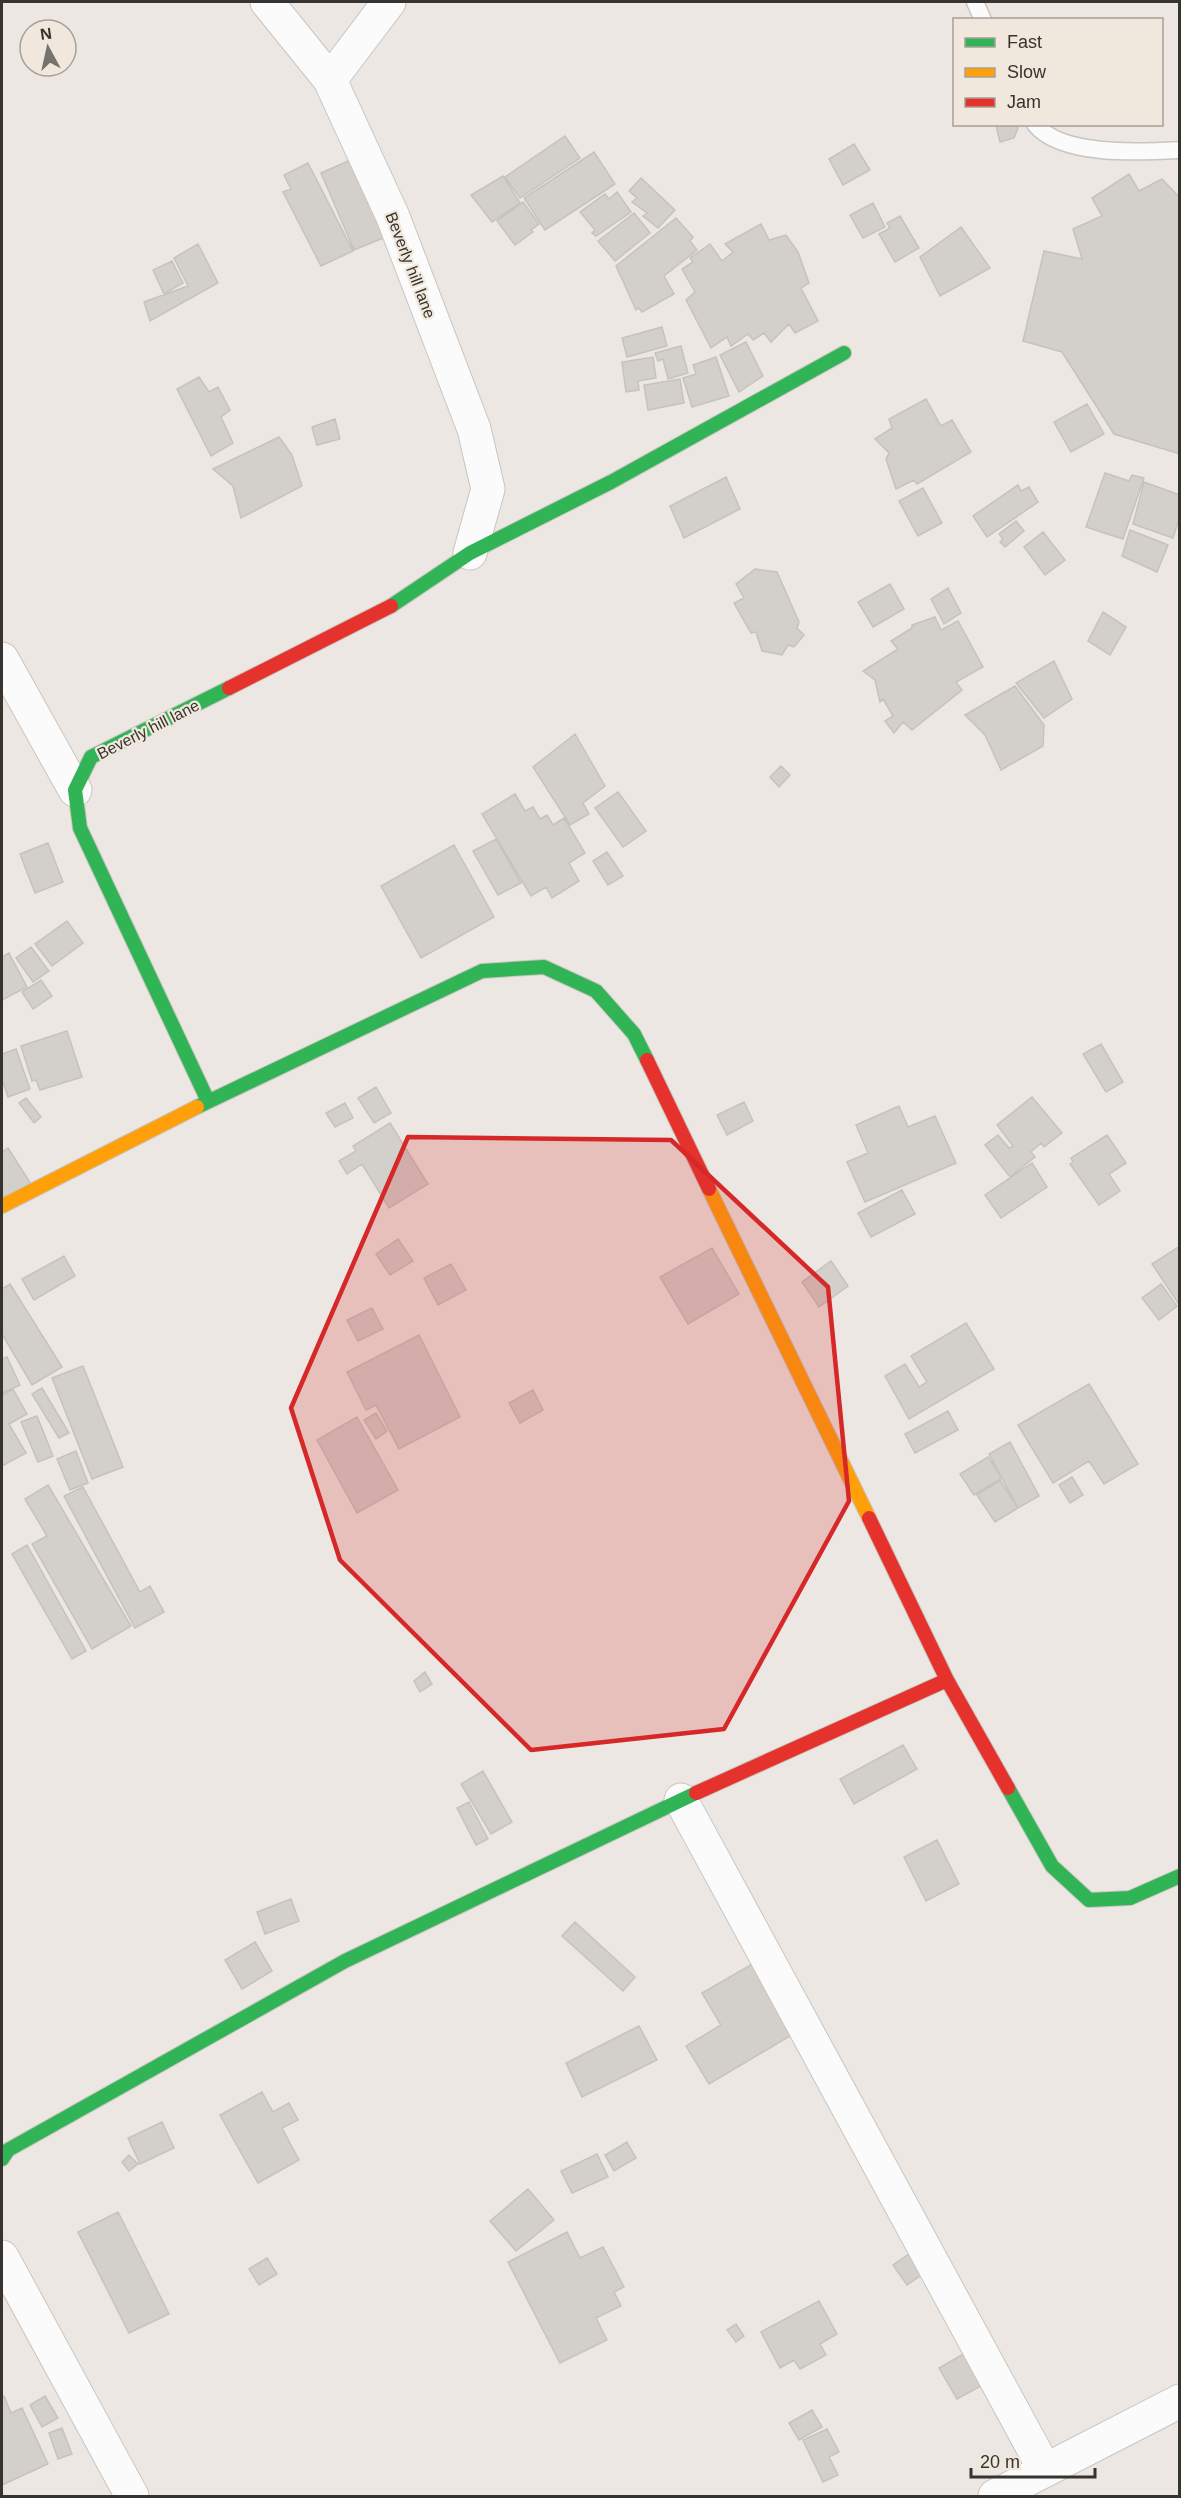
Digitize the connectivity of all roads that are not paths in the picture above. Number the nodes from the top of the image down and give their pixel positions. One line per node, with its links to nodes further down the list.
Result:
1 (267, 2): 5 (street, Beverly hill lane)
2 (389, 2): 5 (street)
3 (975, 2): 4 (lane)
4 (982, 18)
5 (330, 80): 9 (street, Beverly hill lane)
6 (1036, 126): 7 (lane)
7 (1179, 150)
8 (844, 352): 9 (street, Beverly hill lane)
9 (470, 553): 11 (street, Beverly hill lane)
10 (2, 659): 11 (street)
11 (75, 789): 12 (street)
12 (208, 1101): 13 (street); 14 (street)
13 (2, 1206)
14 (947, 1680): 15 (street); 16 (street)
15 (681, 1800): 17 (street); 20 (street)
16 (1179, 1876)
17 (2, 2159)
18 (2, 2257): 21 (street)
19 (1179, 2401): 20 (street)
20 (1045, 2470): 22 (street)
21 (132, 2496)
22 (995, 2496)

